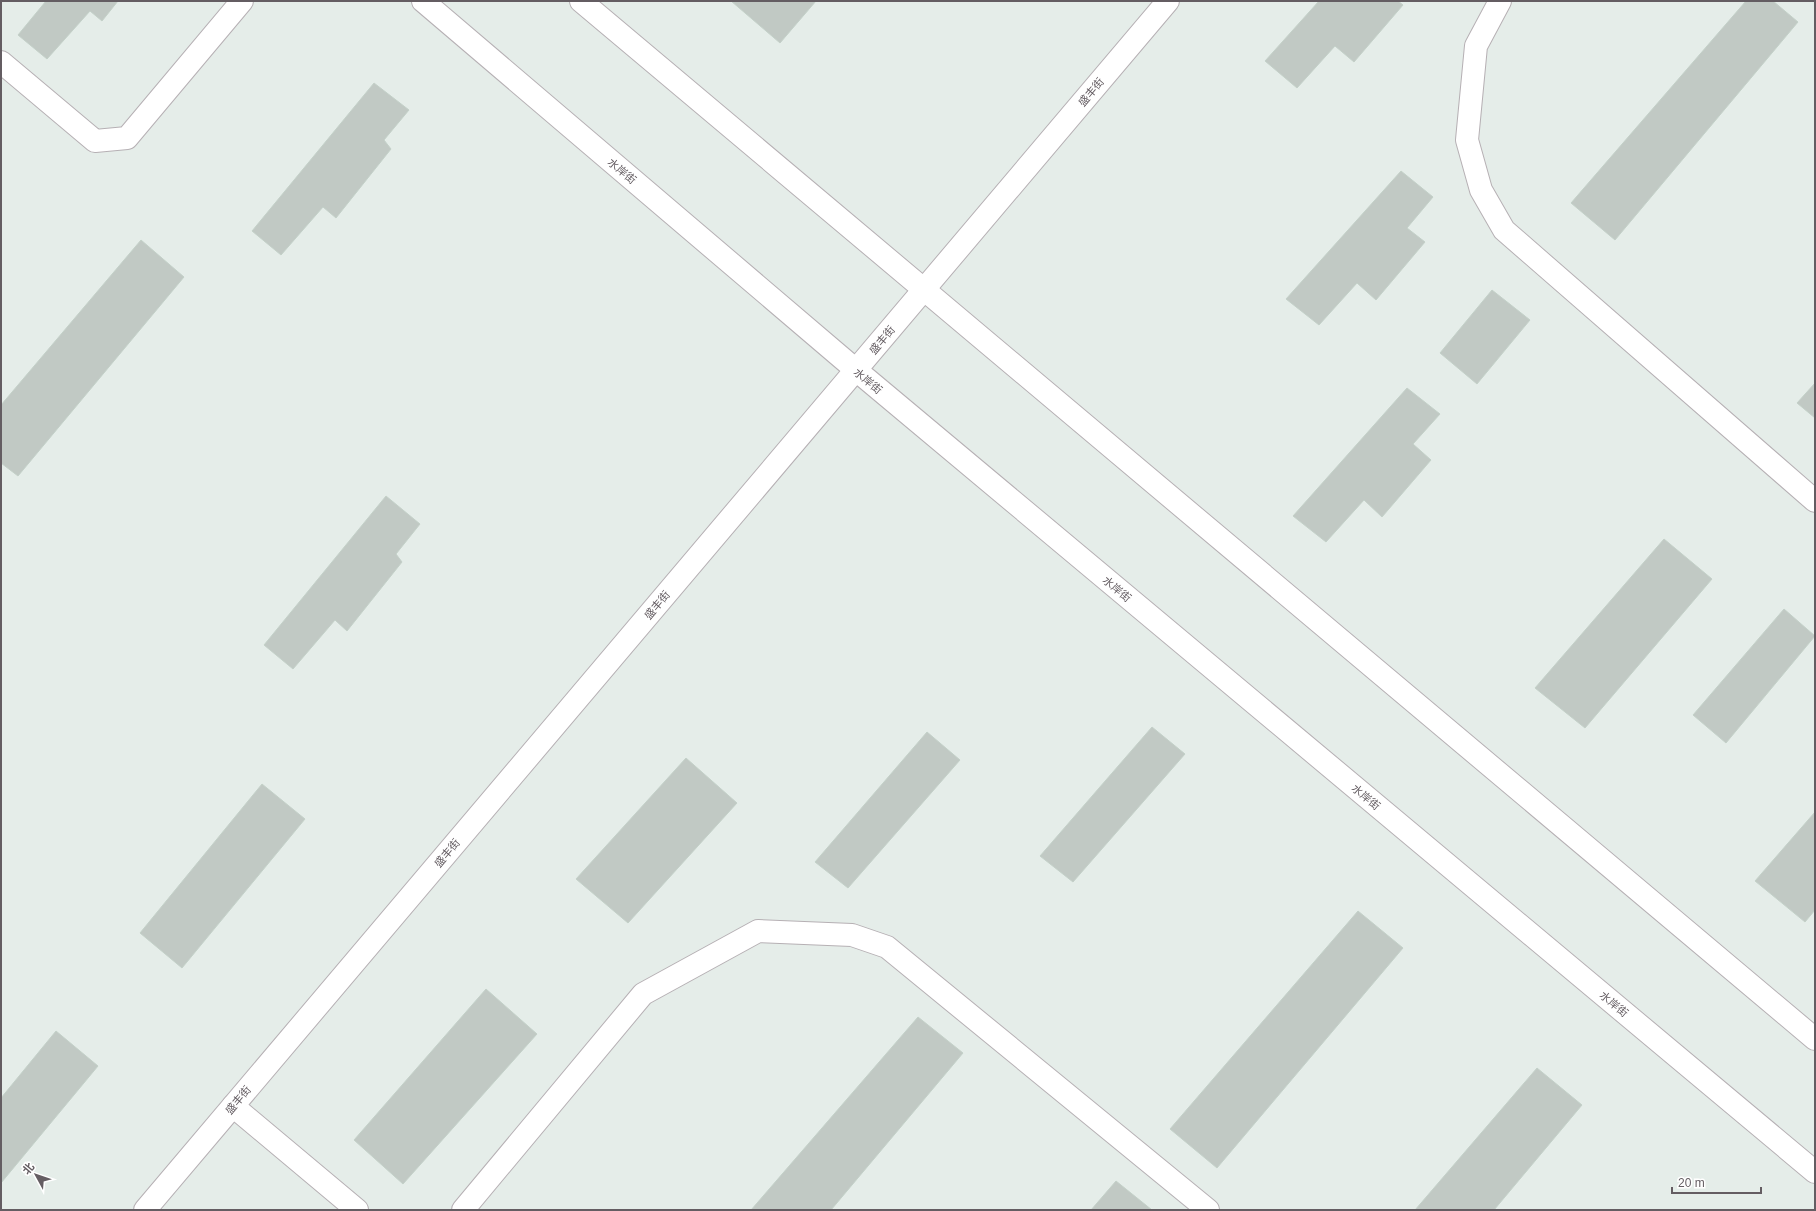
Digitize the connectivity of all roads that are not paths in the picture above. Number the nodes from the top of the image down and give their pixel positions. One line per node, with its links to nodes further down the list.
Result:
1 (242, 1): 6 (street)
2 (423, 1): 8 (street, 水岸街)
3 (581, 1): 7 (street)
4 (1168, 1): 7 (street, 盛丰街)
5 (1500, 1): 9 (street)
6 (1, 62)
7 (924, 289): 8 (street, 盛丰街); 10 (street)
8 (856, 370): 11 (street, 盛丰街); 12 (street, 水岸街)
9 (1815, 501)
10 (1812, 1031)
11 (233, 1106): 13 (street, 盛丰街); 14 (street)
12 (1815, 1172)
13 (145, 1210)
14 (357, 1210)
15 (462, 1210): 16 (street)
16 (1208, 1210)

